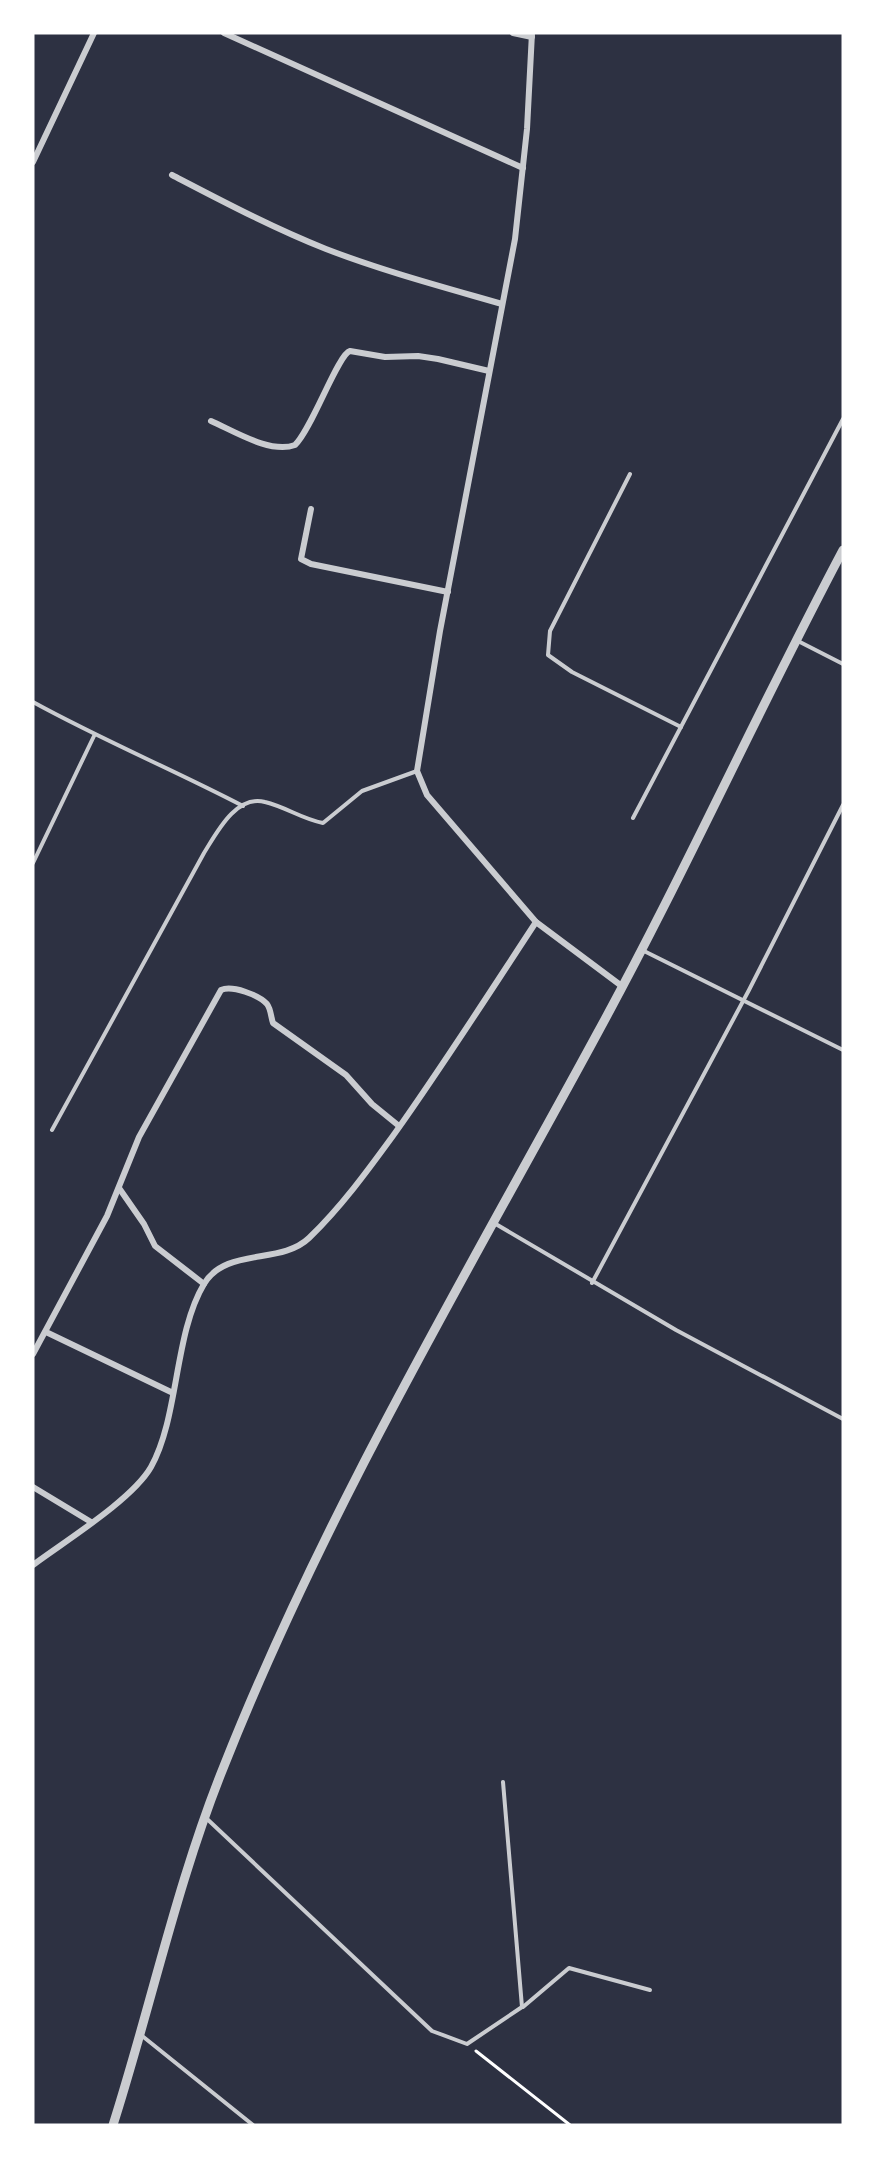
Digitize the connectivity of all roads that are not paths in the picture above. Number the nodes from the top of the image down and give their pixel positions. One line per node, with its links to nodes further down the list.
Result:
1 (94, 33): 5 (street)
2 (224, 33): 6 (street)
3 (513, 33): 4 (street)
4 (532, 35): 6 (street)
5 (33, 162)
6 (523, 168): 8 (street)
7 (172, 175): 8 (street)
8 (502, 304): 9 (street)
9 (489, 370): 11 (street); 15 (street)
10 (843, 419): 19 (lane)
11 (211, 421)
12 (630, 474): 19 (lane)
13 (311, 509): 15 (street)
14 (843, 550): 16 (street)
15 (448, 592): 21 (street)
16 (795, 640): 17 (lane); 27 (street)
17 (843, 664)
18 (33, 702): 20 (lane)
19 (681, 727): 24 (lane)
20 (94, 736): 23 (lane); 25 (lane)
21 (417, 771): 23 (lane); 26 (street)
22 (843, 805): 29 (lane)
23 (243, 806): 32 (lane)
24 (633, 818)
25 (33, 863)
26 (536, 922): 28 (street); 31 (street)
27 (641, 949): 28 (street); 29 (lane)
28 (623, 987): 34 (street)
29 (743, 1001): 30 (lane); 35 (lane)
30 (843, 1050)
31 (399, 1126): 33 (street); 36 (street)
32 (52, 1130)
33 (119, 1188): 36 (street); 37 (street)
34 (493, 1223): 35 (lane); 45 (street)
35 (592, 1283): 40 (lane)
36 (204, 1284): 39 (street)
37 (46, 1332): 38 (street); 39 (street)
38 (33, 1354)
39 (173, 1393): 42 (street)
40 (843, 1419)
41 (33, 1487): 42 (street)
42 (91, 1522): 43 (street)
43 (33, 1565)
44 (503, 1782): 47 (lane)
45 (205, 1817): 47 (lane); 48 (street)
46 (650, 1990): 47 (lane)
47 (522, 2007)
48 (141, 2035): 49 (street); 50 (lane)
49 (113, 2125)
50 (253, 2125)

